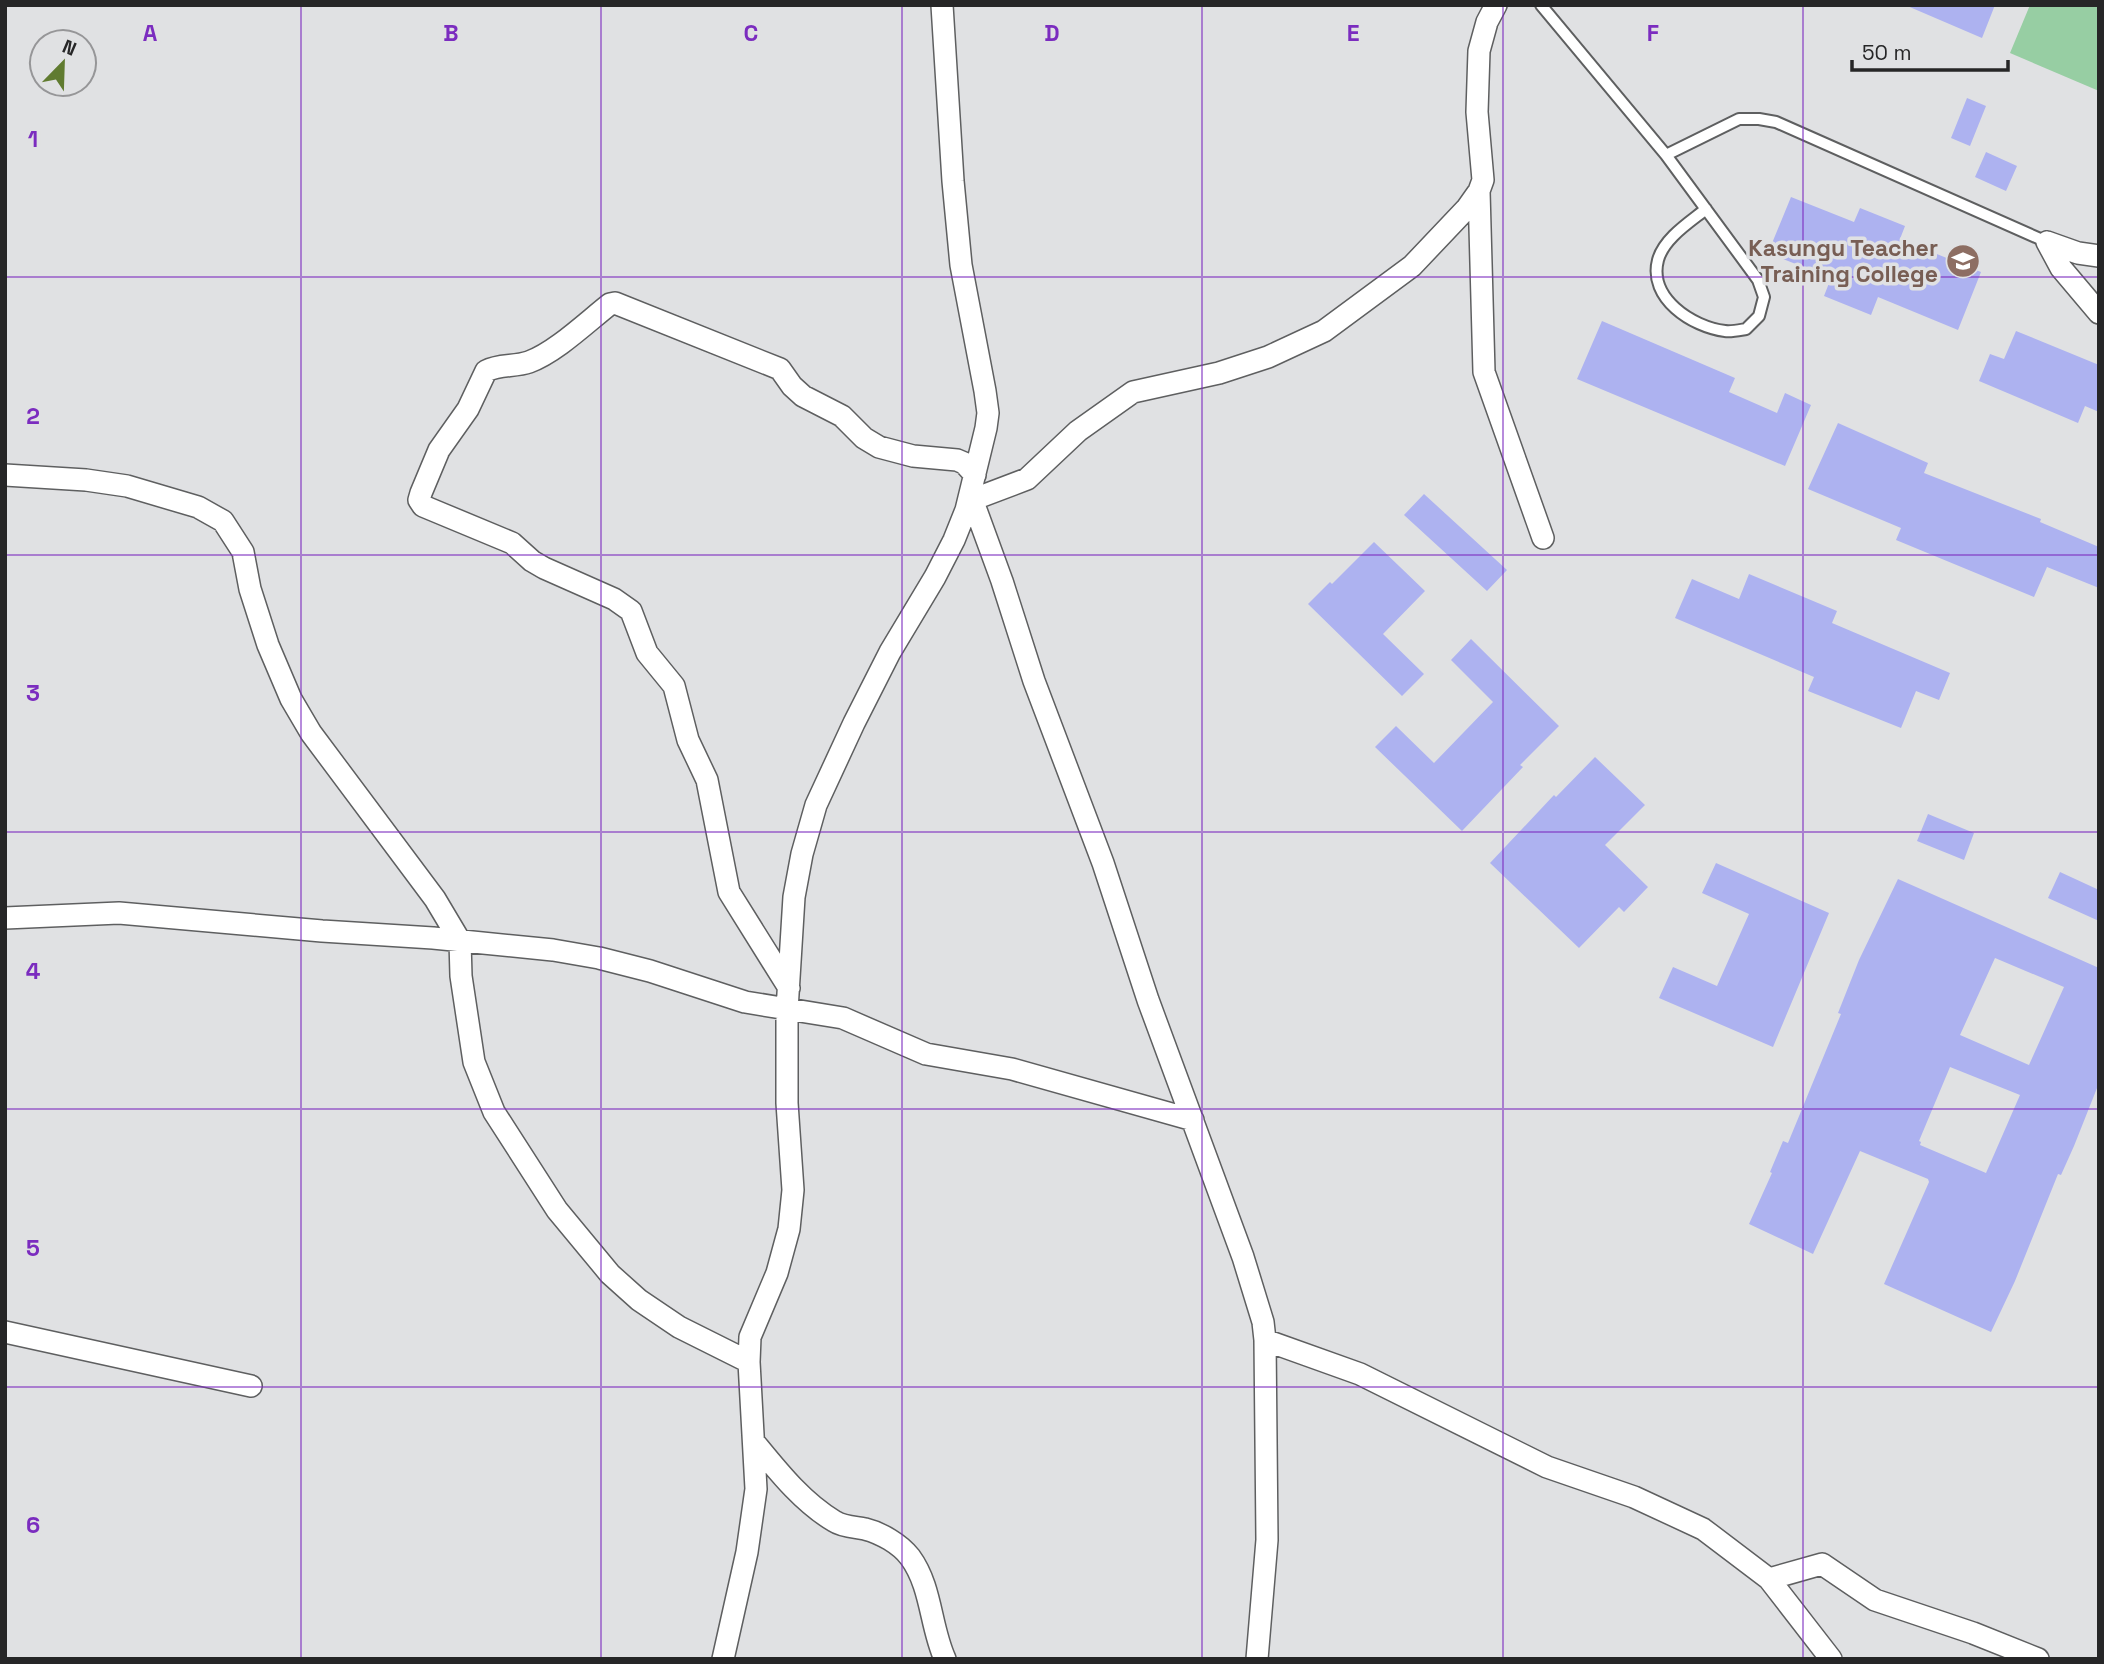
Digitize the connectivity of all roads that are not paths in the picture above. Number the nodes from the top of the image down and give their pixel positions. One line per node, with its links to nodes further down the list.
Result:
1 (942, 5): 11 (street)
2 (1496, 5): 5 (street)
3 (1541, 5): 4 (lane)
4 (1666, 155): 6 (lane); 7 (lane)
5 (1479, 191): 12 (street); 13 (street)
6 (1706, 209): 6 (lane)
7 (2047, 242): 8 (street); 9 (street)
8 (2099, 256)
9 (2099, 313)
10 (5, 475): 15 (street)
11 (975, 475): 12 (street); 16 (street)
12 (971, 500): 16 (street); 18 (street)
13 (1543, 538)
14 (5, 918): 15 (street)
15 (460, 941): 17 (street); 21 (street)
16 (789, 988): 17 (street)
17 (787, 1010): 18 (street); 21 (street)
18 (1193, 1120): 20 (street)
19 (5, 1332): 22 (street)
20 (1265, 1340): 24 (street); 27 (street)
21 (749, 1362): 23 (street)
22 (251, 1386)
23 (754, 1442): 25 (street); 26 (street)
24 (1769, 1579): 28 (street); 29 (street)
25 (723, 1659)
26 (945, 1659)
27 (1257, 1659)
28 (1831, 1659)
29 (2039, 1659)

